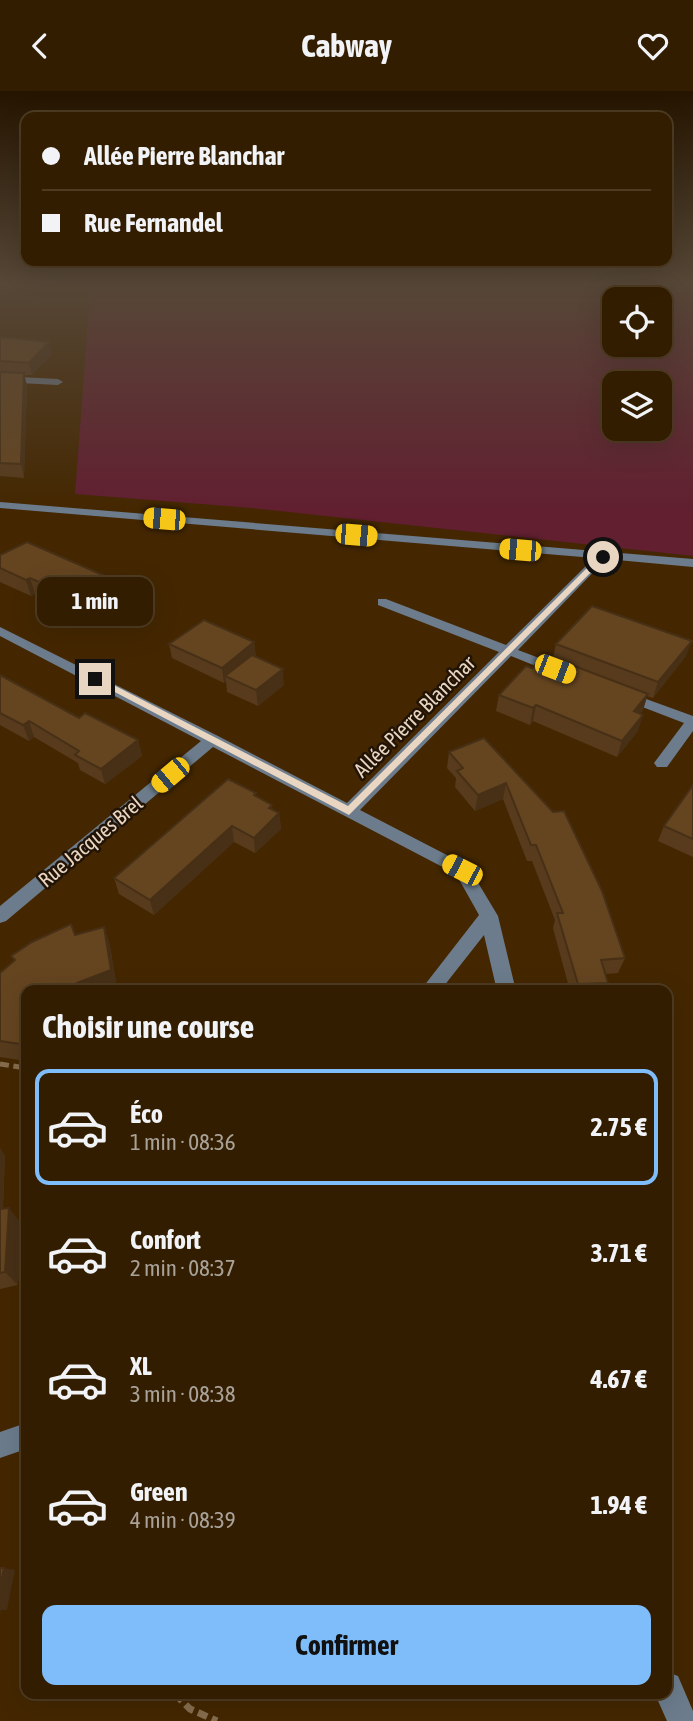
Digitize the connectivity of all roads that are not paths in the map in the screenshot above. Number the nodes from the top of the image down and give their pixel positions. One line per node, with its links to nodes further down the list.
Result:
1 (0, 379): 2 (street)
2 (58, 382)
3 (0, 505): 4 (street)
4 (603, 557): 5 (street); 8 (street, Allée Pierre Blanchar)
5 (693, 563)
6 (382, 601): 8 (street, Allée Pierre Blanchar)
7 (0, 631): 12 (street)
8 (509, 651): 9 (street, Allée Pierre Blanchar); 14 (street, Allée Pierre Blanchar)
9 (570, 674)
10 (607, 689): 11 (street)
11 (693, 721): 13 (street)
12 (213, 739): 14 (street); 15 (street, Rue Jacques Brel)
13 (662, 763)
14 (349, 811): 16 (street)
15 (0, 916)
16 (489, 916): 17 (street); 18 (street)
17 (434, 985)
18 (506, 985)
19 (21, 1438): 20 (street)
20 (0, 1445)
21 (672, 1698): 22 (street)
22 (682, 1721)

